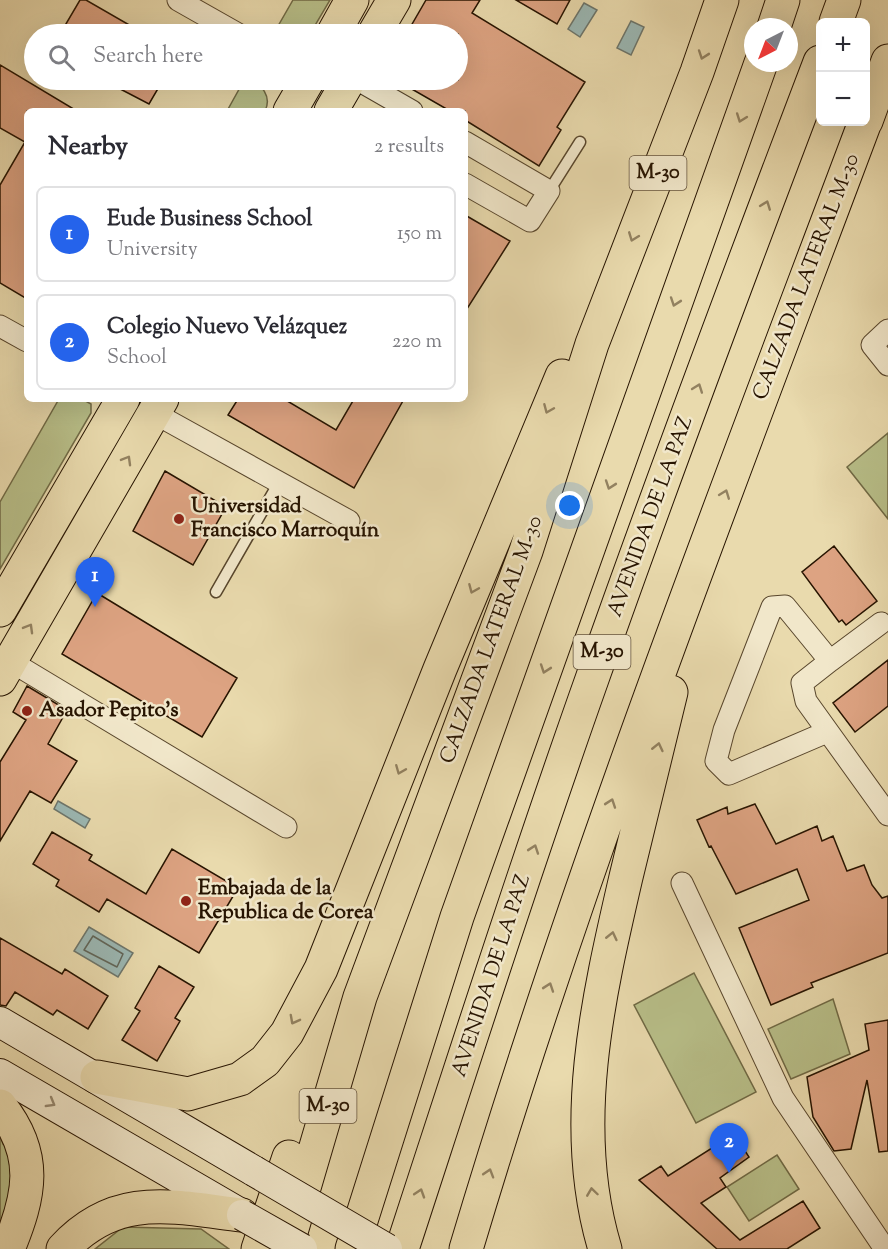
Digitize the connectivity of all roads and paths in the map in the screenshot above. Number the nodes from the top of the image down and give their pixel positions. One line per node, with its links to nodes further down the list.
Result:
1 (178, 0): 9 (street)
2 (352, 0): 10 (main road)
3 (394, 0): 11 (main road)
4 (722, 0): 30 (main road, CALZADA LATERAL M-30 / M-30, one-way to 30)
5 (783, 0): 7 (main road)
6 (844, 0): 8 (main road)
7 (777, 18)
8 (837, 18)
9 (220, 24)
10 (339, 24)
11 (380, 24)
12 (887, 65): 21 (main road, CALZADA LATERAL M-30 / M-30)
13 (758, 72): 58 (main road, M-30, one-way to 58)
14 (816, 72): 60 (main road, AVENIDA DE LA PAZ / M-30, one-way to 14)
15 (302, 90): 18 (main road)
16 (344, 90): 19 (main road)
17 (375, 90): 20 (street)
18 (292, 108)
19 (334, 108)
20 (407, 108)
21 (870, 108)
22 (863, 126): 36 (main road, CALZADA LATERAL M-30 / M-30, one-way to 22)
23 (580, 142): 26 (lane)
24 (468, 144): 26 (street)
25 (468, 186): 26 (street)
26 (549, 191)
27 (0, 326): 29 (street)
28 (888, 330): 31 (street)
29 (24, 339)
30 (592, 345): 46 (main road, CALZADA LATERAL M-30 / M-30); 49 (main road, one-way to 49)
31 (888, 365)
32 (121, 402): 38 (main road)
33 (158, 406): 34 (street); 41 (main road, one-way to 33)
34 (278, 484): 35 (street); 37 (lane)
35 (349, 522)
36 (705, 548): 61 (main road, CALZADA LATERAL M-30 / M-30, one-way to 36); 62 (main road, one-way to 36)
37 (216, 592)
38 (0, 610)
39 (881, 622): 40 (street)
40 (830, 662): 42 (street); 42 (street)
41 (5, 670): 44 (street)
42 (827, 732): 43 (street)
43 (888, 815)
44 (286, 827)
45 (682, 883): 52 (street)
46 (360, 997): 55 (main road); 56 (main road, CALZADA LATERAL M-30 / M-30)
47 (0, 1022): 49 (main road)
48 (0, 1074): 51 (main road, one-way to 51)
49 (97, 1077): 59 (main road, bridge)
50 (0, 1106): 53 (main road)
51 (242, 1215): 54 (main road); 57 (main road, bridge)
52 (884, 1245)
53 (8, 1249)
54 (63, 1249)
55 (258, 1249)
56 (287, 1249)
57 (302, 1249)
58 (352, 1249)
59 (387, 1249)
60 (402, 1249)
61 (466, 1249)
62 (605, 1249)

